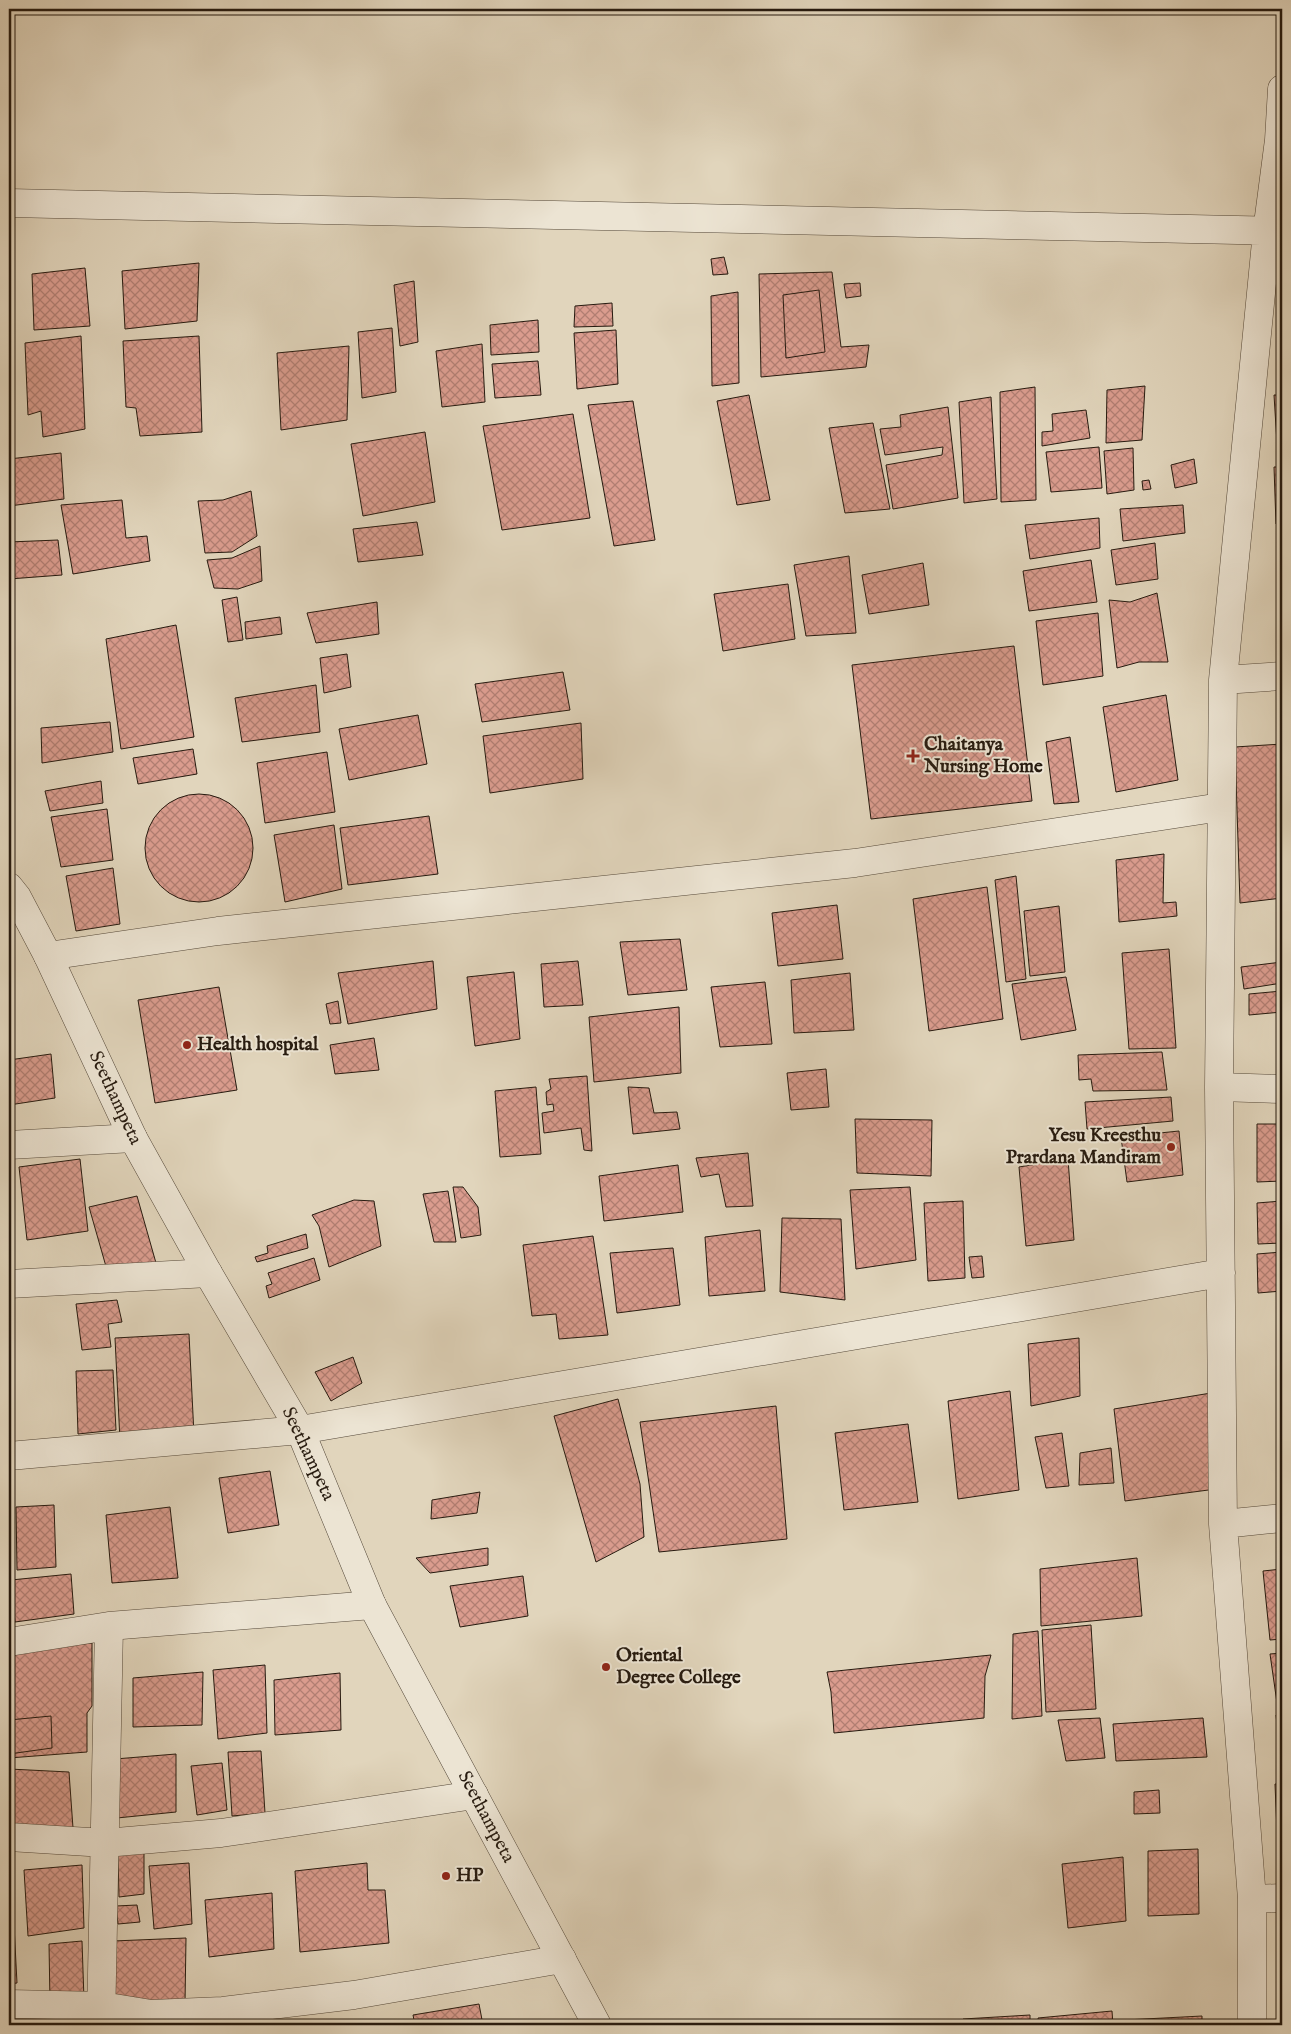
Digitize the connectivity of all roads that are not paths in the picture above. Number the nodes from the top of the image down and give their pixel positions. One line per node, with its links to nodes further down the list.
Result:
1 (1282, 89): 3 (street)
2 (9, 202): 3 (street)
3 (1275, 232): 5 (street)
4 (1282, 676): 5 (street)
5 (1223, 680): 6 (street)
6 (1222, 807): 8 (street); 9 (street)
7 (9, 887): 8 (street, Seethampeta)
8 (48, 956): 11 (street, Seethampeta)
9 (1219, 1087): 10 (street); 14 (street)
10 (1282, 1089)
11 (132, 1138): 12 (street); 13 (street, Seethampeta)
12 (9, 1144)
13 (208, 1273): 15 (street); 16 (street, Seethampeta)
14 (1221, 1273): 16 (street); 19 (street)
15 (9, 1284)
16 (300, 1430): 17 (street); 20 (street, Seethampeta)
17 (9, 1456)
18 (1282, 1518): 19 (street)
19 (1223, 1524): 27 (street)
20 (372, 1605): 21 (street); 23 (street, Seethampeta)
21 (109, 1626): 22 (street); 25 (street)
22 (9, 1642)
23 (474, 1796): 25 (street); 28 (street, Seethampeta)
24 (9, 1837): 25 (street)
25 (105, 1843): 30 (street)
26 (1282, 1898): 27 (street)
27 (1252, 1899): 32 (street)
28 (562, 1958): 30 (street); 31 (street, Seethampeta)
29 (9, 2004): 30 (street)
30 (102, 2016)
31 (597, 2025)
32 (1252, 2025)

